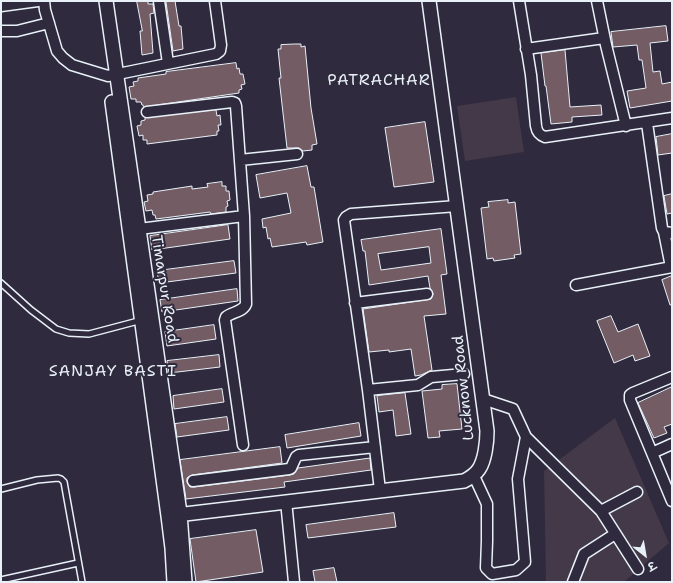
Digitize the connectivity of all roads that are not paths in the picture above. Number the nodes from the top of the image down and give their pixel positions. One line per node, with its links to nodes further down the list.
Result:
1 (38, 1): 10 (street)
2 (44, 1): 11 (street)
3 (97, 1): 16 (street, Timarpur Road)
4 (106, 1): 16 (street, Timarpur Road)
5 (159, 1): 15 (street)
6 (215, 1): 15 (street)
7 (429, 1): 23 (street, Lucknow Road)
8 (519, 1): 14 (street)
9 (597, 1): 13 (street)
10 (1, 6)
11 (49, 23): 12 (street); 16 (street)
12 (1, 31)
13 (604, 38): 14 (street); 20 (street)
14 (526, 49): 20 (street)
15 (168, 63): 16 (street)
16 (112, 75): 25 (street, Timarpur Road); 32 (street, Timarpur Road)
17 (147, 112): 22 (street)
18 (672, 118): 19 (street)
19 (647, 122): 20 (street); 26 (street)
20 (626, 126)
21 (297, 154): 22 (street)
22 (240, 160): 24 (street)
23 (457, 206): 31 (street); 36 (street, Lucknow Road)
24 (244, 216): 25 (street); 39 (street)
25 (139, 229): 32 (street, Timarpur Road)
26 (668, 232): 27 (street)
27 (671, 267): 29 (street)
28 (1, 283): 32 (lane)
29 (576, 285)
30 (427, 294): 31 (street)
31 (355, 303): 35 (street)
32 (147, 319): 50 (street, Timarpur Road)
33 (464, 374): 35 (street)
34 (672, 377): 41 (street)
35 (368, 390): 40 (street)
36 (483, 399): 37 (street); 42 (street, Lucknow Road)
37 (526, 437): 42 (street); 49 (street)
38 (672, 444): 41 (street)
39 (242, 445)
40 (375, 447): 43 (street); 45 (street)
41 (652, 453): 48 (street)
42 (474, 476): 45 (street)
43 (193, 481)
44 (1, 489): 52 (lane)
45 (380, 490): 47 (street)
46 (637, 492): 49 (street)
47 (286, 501): 50 (street); 58 (street)
48 (672, 501)
49 (601, 511): 51 (street)
50 (174, 514): 56 (street, Timarpur Road); 57 (street, Timarpur Road)
51 (615, 534): 53 (street); 59 (street)
52 (78, 563): 54 (lane); 55 (lane)
53 (638, 569)
54 (1, 580)
55 (82, 582)
56 (174, 582)
57 (185, 582)
58 (294, 582)
59 (574, 582)

